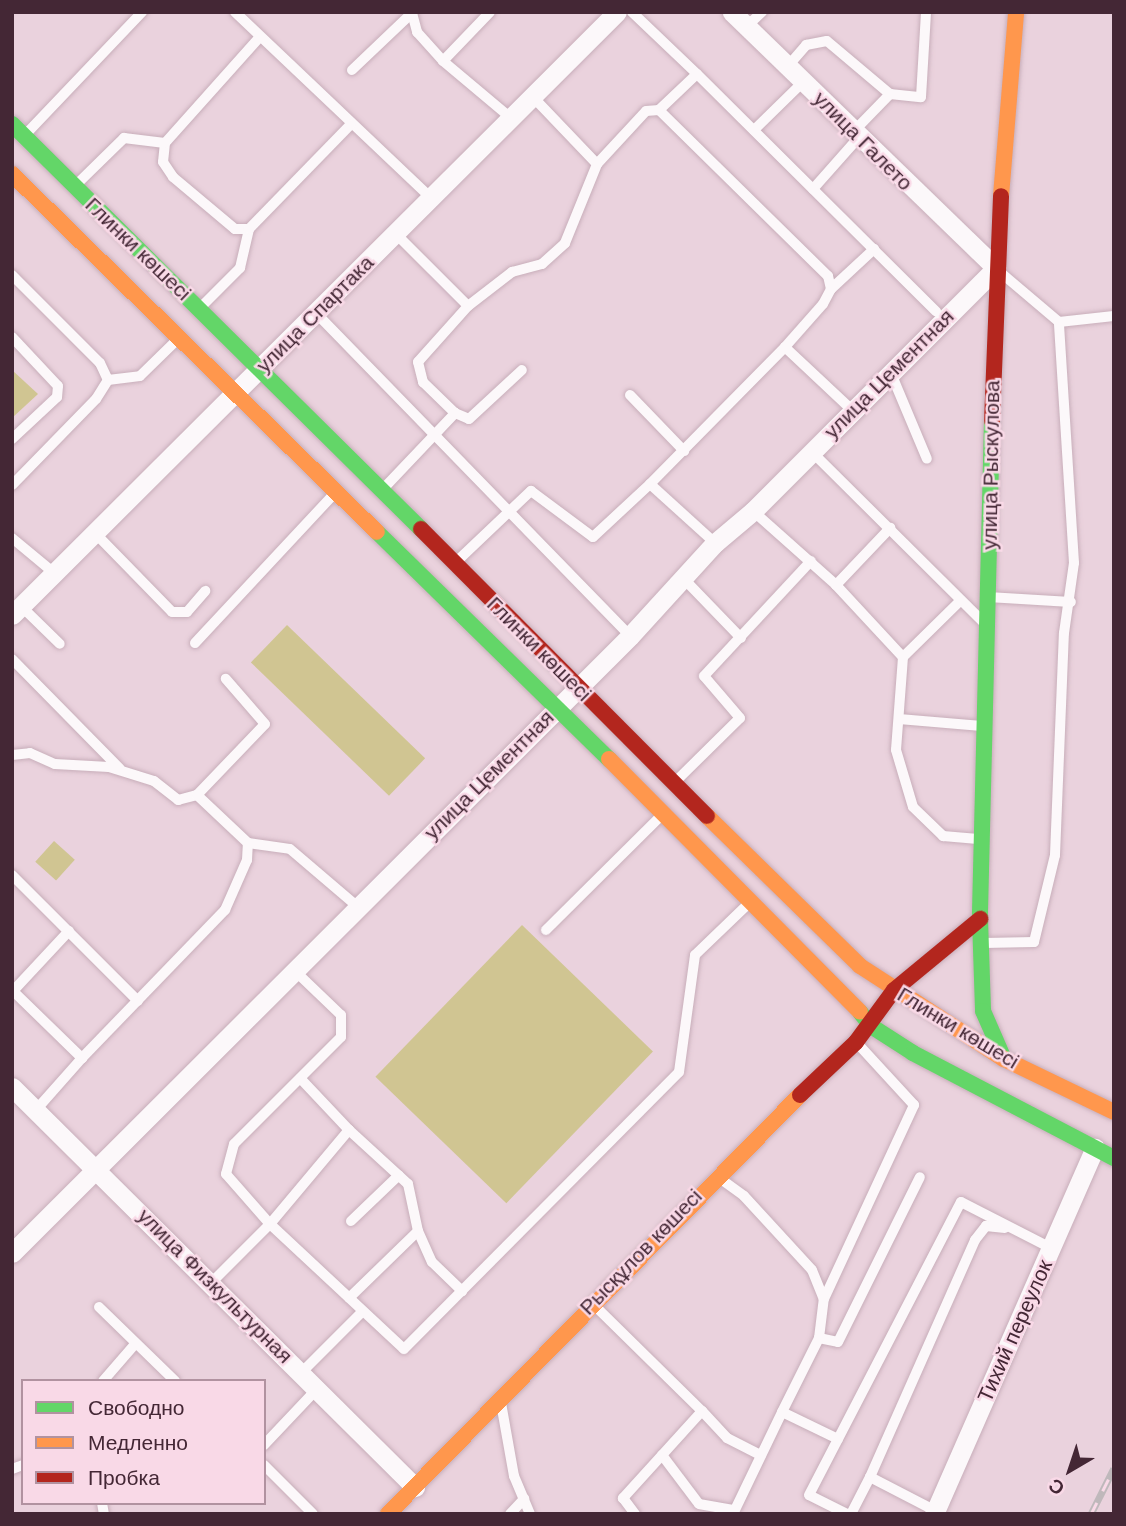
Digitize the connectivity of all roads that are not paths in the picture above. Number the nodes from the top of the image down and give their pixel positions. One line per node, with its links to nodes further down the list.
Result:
1 (142, 12): 26 (lane)
2 (235, 12): 12 (lane)
3 (490, 12): 13 (lane)
4 (617, 12): 19 (street, улица Спартака)
5 (632, 12): 16 (lane)
6 (732, 12): 11 (street, улица Галето)
7 (762, 12): 11 (lane)
8 (926, 12): 18 (lane)
9 (1016, 12): 37 (main road, улица Рыскулова)
10 (412, 13): 13 (lane); 15 (lane)
11 (747, 26): 14 (street, улица Галето)
12 (260, 38): 23 (lane); 27 (lane)
13 (443, 61): 21 (lane)
14 (788, 66): 17 (street, улица Галето); 18 (lane)
15 (352, 70)
16 (697, 74): 20 (lane); 24 (lane)
17 (803, 82): 24 (lane); 25 (street, улица Галето)
18 (890, 94): 25 (lane)
19 (532, 95): 21 (street, улица Спартака); 28 (lane)
20 (659, 110): 28 (lane); 39 (lane)
21 (511, 118): 32 (street, улица Спартака)
22 (12, 124): 26 (main road, Глинки көшесі)
23 (350, 125): 32 (lane); 34 (lane)
24 (754, 130): 31 (lane)
25 (856, 134): 31 (lane); 37 (street, улица Галето)
26 (25, 136): 30 (main road, Глинки көшесі)
27 (164, 143): 30 (lane); 34 (lane)
28 (597, 164): 40 (lane)
29 (17, 179): 33 (lane); 47 (main road, Глинки көшесі)
30 (74, 187): 41 (main road, Глинки көшесі)
31 (813, 189): 36 (lane)
32 (430, 197): 35 (street, улица Спартака)
33 (12, 198)
34 (249, 229): 41 (lane)
35 (395, 233): 40 (lane); 43 (street, улица Спартака)
36 (874, 249): 39 (lane); 42 (lane)
37 (996, 268): 45 (lane); 51 (street, улица Цементная); 78 (main road, улица Рыскулова)
38 (12, 275): 52 (lane)
39 (831, 289): 48 (lane)
40 (468, 306): 56 (lane)
41 (199, 309): 49 (main road, Глинки көшесі)
42 (936, 311)
43 (316, 313): 49 (street, улица Спартака); 57 (lane)
44 (1114, 316): 45 (lane)
45 (1059, 321): 80 (lane)
46 (12, 337): 58 (lane)
47 (180, 337): 52 (lane); 53 (main road, Глинки көшесі)
48 (785, 347): 55 (lane); 59 (lane)
49 (262, 366): 53 (street, улица Спартака); 64 (main road, Глинки көшесі)
50 (522, 370): 56 (lane)
51 (890, 370): 55 (street, улица Цементная); 61 (lane)
52 (108, 380): 62 (lane)
53 (236, 391): 65 (main road, Глинки көшесі); 69 (street, улица Спартака)
54 (631, 395): 59 (lane)
55 (852, 410): 60 (street, улица Цементная)
56 (455, 413): 57 (lane)
57 (437, 433): 64 (lane); 66 (lane)
58 (12, 439)
59 (684, 451): 63 (lane)
60 (812, 452): 67 (street, улица Цементная); 68 (lane)
61 (927, 459)
62 (13, 481)
63 (650, 484): 66 (lane); 71 (lane)
64 (382, 489): 73 (main road, Глинки көшесі)
65 (336, 492): 85 (lane); 91 (main road, Глинки көшесі)
66 (511, 510): 73 (lane); 83 (lane)
67 (753, 511): 71 (street, улица Цементная); 72 (lane)
68 (890, 528): 76 (lane); 79 (lane)
69 (95, 533): 74 (street, улица Спартака); 77 (lane)
70 (12, 538): 74 (lane)
71 (715, 542): 75 (street, улица Цементная)
72 (810, 561): 76 (lane); 84 (lane)
73 (455, 563): 90 (main road, Глинки көшесі)
74 (54, 573): 81 (street, улица Спартака)
75 (684, 579): 83 (street, улица Цементная); 84 (lane)
76 (836, 585): 87 (lane)
77 (205, 591)
78 (988, 597): 80 (lane); 82 (main road, улица Рыскулова)
79 (961, 600): 82 (lane); 87 (lane)
80 (1071, 602): 107 (lane)
81 (17, 611): 86 (lane)
82 (987, 626): 93 (main road, улица Рыскулова)
83 (630, 636): 90 (street, улица Цементная)
84 (741, 638): 96 (lane)
85 (195, 643)
86 (60, 644)
87 (903, 657): 92 (lane)
88 (12, 659): 95 (lane)
89 (226, 679): 97 (lane)
90 (576, 687): 91 (street, улица Цементная); 96 (main road, Глинки көшесі)
91 (557, 707): 98 (main road, Глинки көшесі); 103 (street, улица Цементная)
92 (899, 719): 93 (lane); 99 (lane)
93 (985, 727): 99 (main road, улица Рыскулова)
94 (12, 755): 95 (lane)
95 (123, 772): 97 (lane)
96 (675, 782): 110 (main road, Глинки көшесі)
97 (197, 795): 100 (lane)
98 (664, 813): 102 (main road, Глинки көшесі); 105 (lane)
99 (982, 839): 104 (main road, улица Рыскулова)
100 (248, 843): 103 (lane); 111 (lane)
101 (12, 875): 106 (lane)
102 (752, 901): 112 (main road, Глинки көшесі); 134 (lane)
103 (358, 907): 108 (street, улица Цементная)
104 (980, 919): 107 (main road, улица Рыскулова); 110 (main road)
105 (545, 930)
106 (69, 931): 109 (lane); 111 (lane)
107 (980, 943): 115 (main road, улица Рыскулова)
108 (293, 970): 116 (lane); 123 (street, улица Цементная)
109 (13, 990): 114 (lane)
110 (894, 990): 112 (main road, Рысқұлов көшесі); 115 (main road, Глинки көшесі)
111 (138, 1000): 114 (lane)
112 (871, 1026): 113 (main road, Рысқұлов көшесі); 121 (main road, Глинки көшесі)
113 (856, 1042): 125 (main road, Рысқұлов көшесі); 136 (lane)
114 (82, 1058): 118 (lane)
115 (1004, 1059): 119 (main road, Глинки көшесі)
116 (300, 1078): 120 (lane); 128 (lane)
117 (12, 1087): 118 (street, улица Физкультурная)
118 (36, 1110): 123 (street, улица Физкультурная)
119 (1114, 1112)
120 (349, 1130): 124 (lane); 128 (lane)
121 (1095, 1148): 122 (main road, Глинки көшесі); 131 (street, Тихий переулок)
122 (1114, 1158)
123 (96, 1168): 132 (street, улица Цементная); 133 (street, улица Физкультурная)
124 (398, 1175): 127 (lane); 130 (lane)
125 (716, 1175): 136 (lane); 137 (main road, Рысқұлов көшесі)
126 (920, 1177): 140 (lane)
127 (351, 1222)
128 (270, 1224): 133 (lane); 135 (lane)
129 (1014, 1229): 131 (lane); 149 (lane); 154 (lane)
130 (418, 1231): 134 (lane); 135 (lane)
131 (1051, 1248): 158 (street, Тихий переулок)
132 (12, 1253)
133 (211, 1283): 142 (street, улица Физкультурная)
134 (462, 1291): 139 (lane)
135 (349, 1298): 139 (lane)
136 (824, 1299): 140 (lane)
137 (592, 1302): 146 (main road, Рысқұлов көшесі); 147 (lane)
138 (99, 1307): 141 (lane)
139 (361, 1313): 142 (lane)
140 (819, 1338): 148 (lane)
141 (135, 1344): 143 (lane); 144 (lane)
142 (302, 1372): 145 (street, улица Физкультурная)
143 (105, 1379)
144 (173, 1379)
145 (316, 1390): 150 (lane); 155 (street, улица Физкультурная)
146 (500, 1397): 155 (main road, Рысқұлов көшесі); 156 (lane)
147 (702, 1411): 151 (lane); 152 (lane)
148 (782, 1412): 149 (lane); 152 (lane)
149 (838, 1439): 164 (lane)
150 (266, 1443)
151 (662, 1455): 157 (lane); 163 (lane)
152 (761, 1455): 157 (lane)
153 (266, 1467): 159 (lane)
154 (870, 1477): 158 (lane); 164 (lane)
155 (415, 1487): 160 (main road, Рысқұлов көшесі)
156 (524, 1499): 161 (lane); 162 (lane)
157 (734, 1512)
158 (935, 1513)
159 (313, 1514)
160 (388, 1514)
161 (510, 1514)
162 (530, 1514)
163 (635, 1514)
164 (849, 1514)

